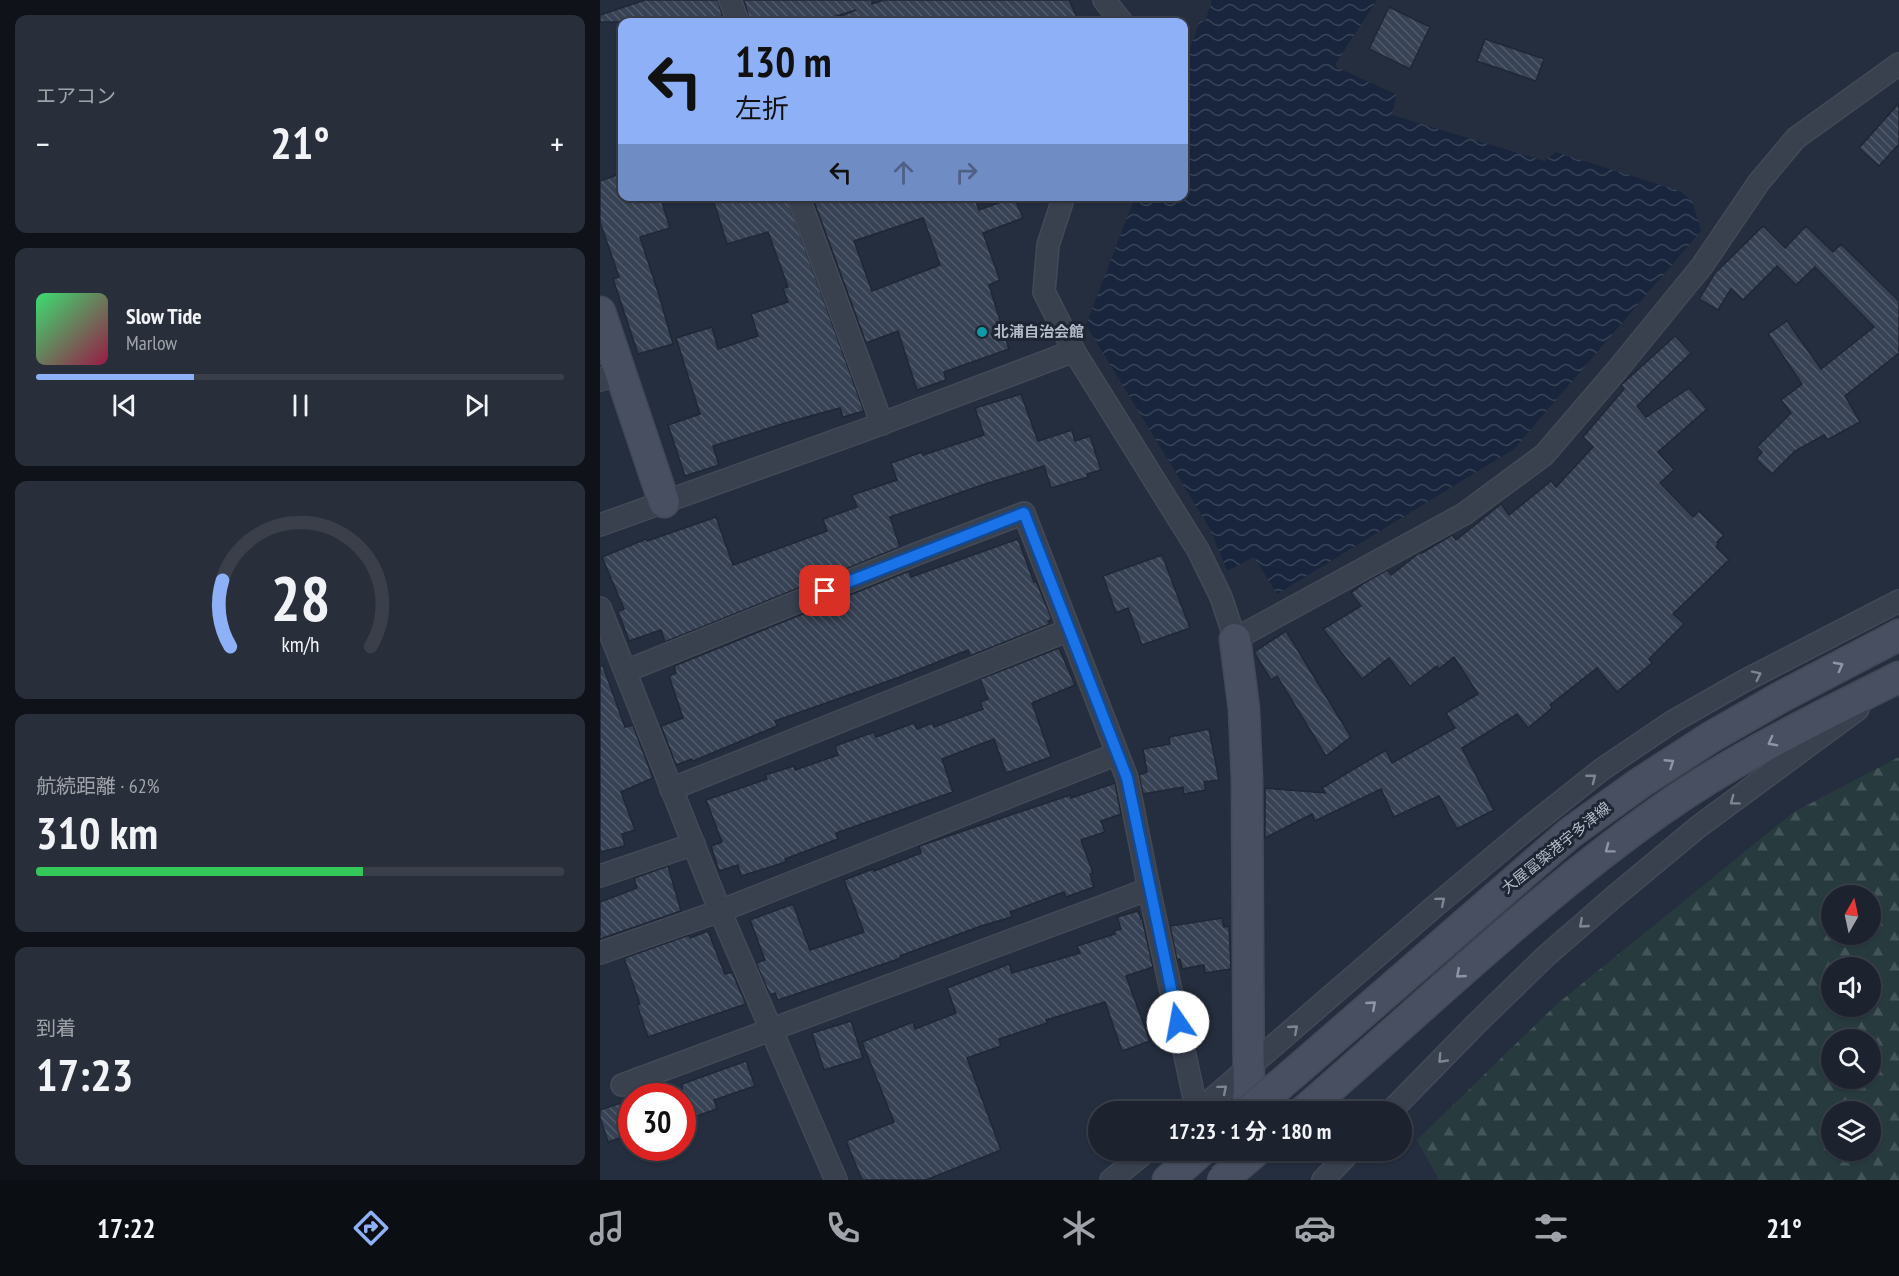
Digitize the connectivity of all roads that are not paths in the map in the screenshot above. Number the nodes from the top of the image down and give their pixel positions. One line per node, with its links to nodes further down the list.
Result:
1 (730, 0): 3 (street)
2 (1104, 0): 4 (street)
3 (737, 18)
4 (1119, 18)
5 (1899, 64): 18 (street)
6 (800, 201): 11 (street)
7 (1062, 201): 9 (street)
8 (600, 312): 10 (main road)
9 (1074, 351): 11 (street); 18 (street)
10 (610, 376): 12 (main road)
11 (882, 424): 12 (street)
12 (664, 502): 13 (street)
13 (600, 525)
14 (1899, 601): 29 (street, one-way to 14)
15 (600, 608): 19 (street)
16 (1069, 630): 19 (street); 21 (street); 22 (street)
17 (1899, 635): 34 (main road, 大屋冨築港宇多津線, one-way to 17, bridge)
18 (1235, 639): 29 (main road)
19 (626, 671): 22 (street)
20 (1899, 678): 35 (main road, one-way to 35); 36 (street, one-way to 36)
21 (1117, 754): 25 (street); 26 (street)
22 (671, 789): 23 (street)
23 (693, 844): 24 (street); 26 (street)
24 (600, 876)
25 (1149, 889): 28 (street); 31 (street)
26 (720, 910): 27 (street); 28 (street)
27 (600, 953)
28 (771, 1030): 30 (street); 42 (street)
29 (1250, 1067): 32 (street, one-way to 29); 33 (main road)
30 (644, 1083)
31 (1195, 1101)
32 (1209, 1101)
33 (1249, 1101)
34 (1262, 1101)
35 (1315, 1101)
36 (1401, 1101)
37 (1134, 1161): 43 (street)
38 (1190, 1161): 44 (main road)
39 (1244, 1161): 45 (main road, bridge)
40 (1248, 1161): 46 (main road)
41 (1341, 1161): 47 (street)
42 (836, 1180)
43 (1111, 1180)
44 (1168, 1180)
45 (1222, 1180)
46 (1248, 1180)
47 (1323, 1180)

